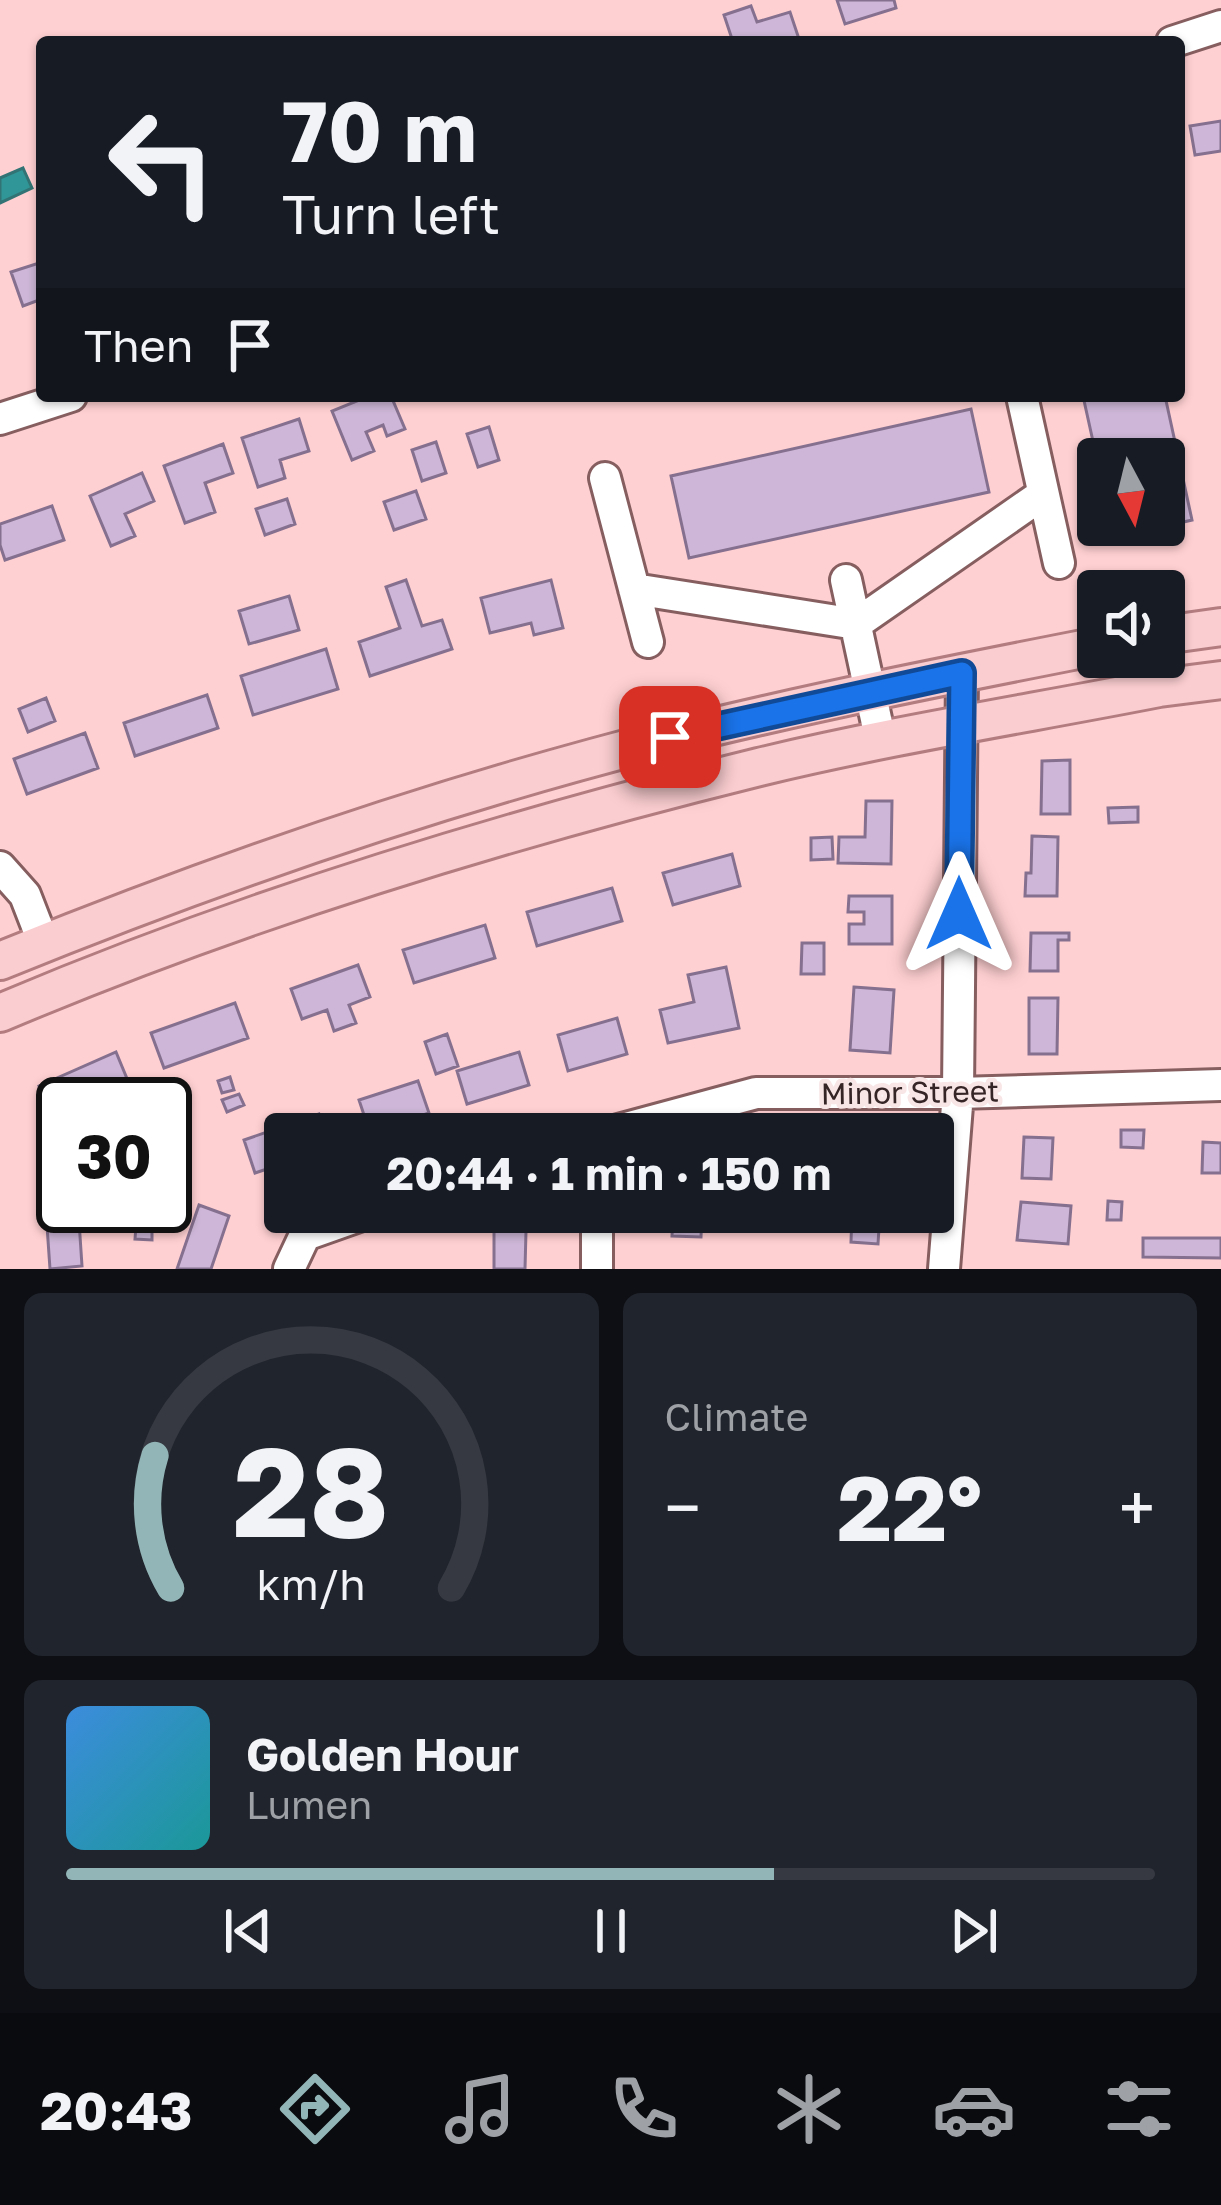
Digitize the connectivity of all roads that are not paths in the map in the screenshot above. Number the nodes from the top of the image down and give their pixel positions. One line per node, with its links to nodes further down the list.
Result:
1 (1221, 26): 2 (street)
2 (1185, 38)
3 (52, 402): 5 (street)
4 (1023, 402): 7 (street)
5 (0, 419)
6 (605, 478): 10 (street)
7 (1043, 494): 8 (street); 11 (street)
8 (1059, 563)
9 (846, 580): 11 (street)
10 (634, 589): 11 (street); 14 (street)
11 (856, 624): 18 (street)
12 (1221, 627): 13 (main road)
13 (1185, 632)
14 (648, 642)
15 (1077, 650): 16 (main road)
16 (962, 673): 18 (main road); 19 (street)
17 (1221, 680): 19 (main road)
18 (872, 691): 20 (street); 22 (main road)
19 (960, 726): 20 (main road); 26 (street)
20 (881, 742): 24 (main road)
21 (0, 867): 22 (street)
22 (44, 944): 23 (main road)
23 (0, 962)
24 (0, 1012)
25 (1221, 1084): 26 (street, Minor Street)
26 (958, 1093): 27 (street, Minor Street); 32 (street)
27 (682, 1113)
28 (311, 1233): 30 (street)
29 (596, 1233): 31 (street)
30 (289, 1269)
31 (597, 1269)
32 (944, 1269)

